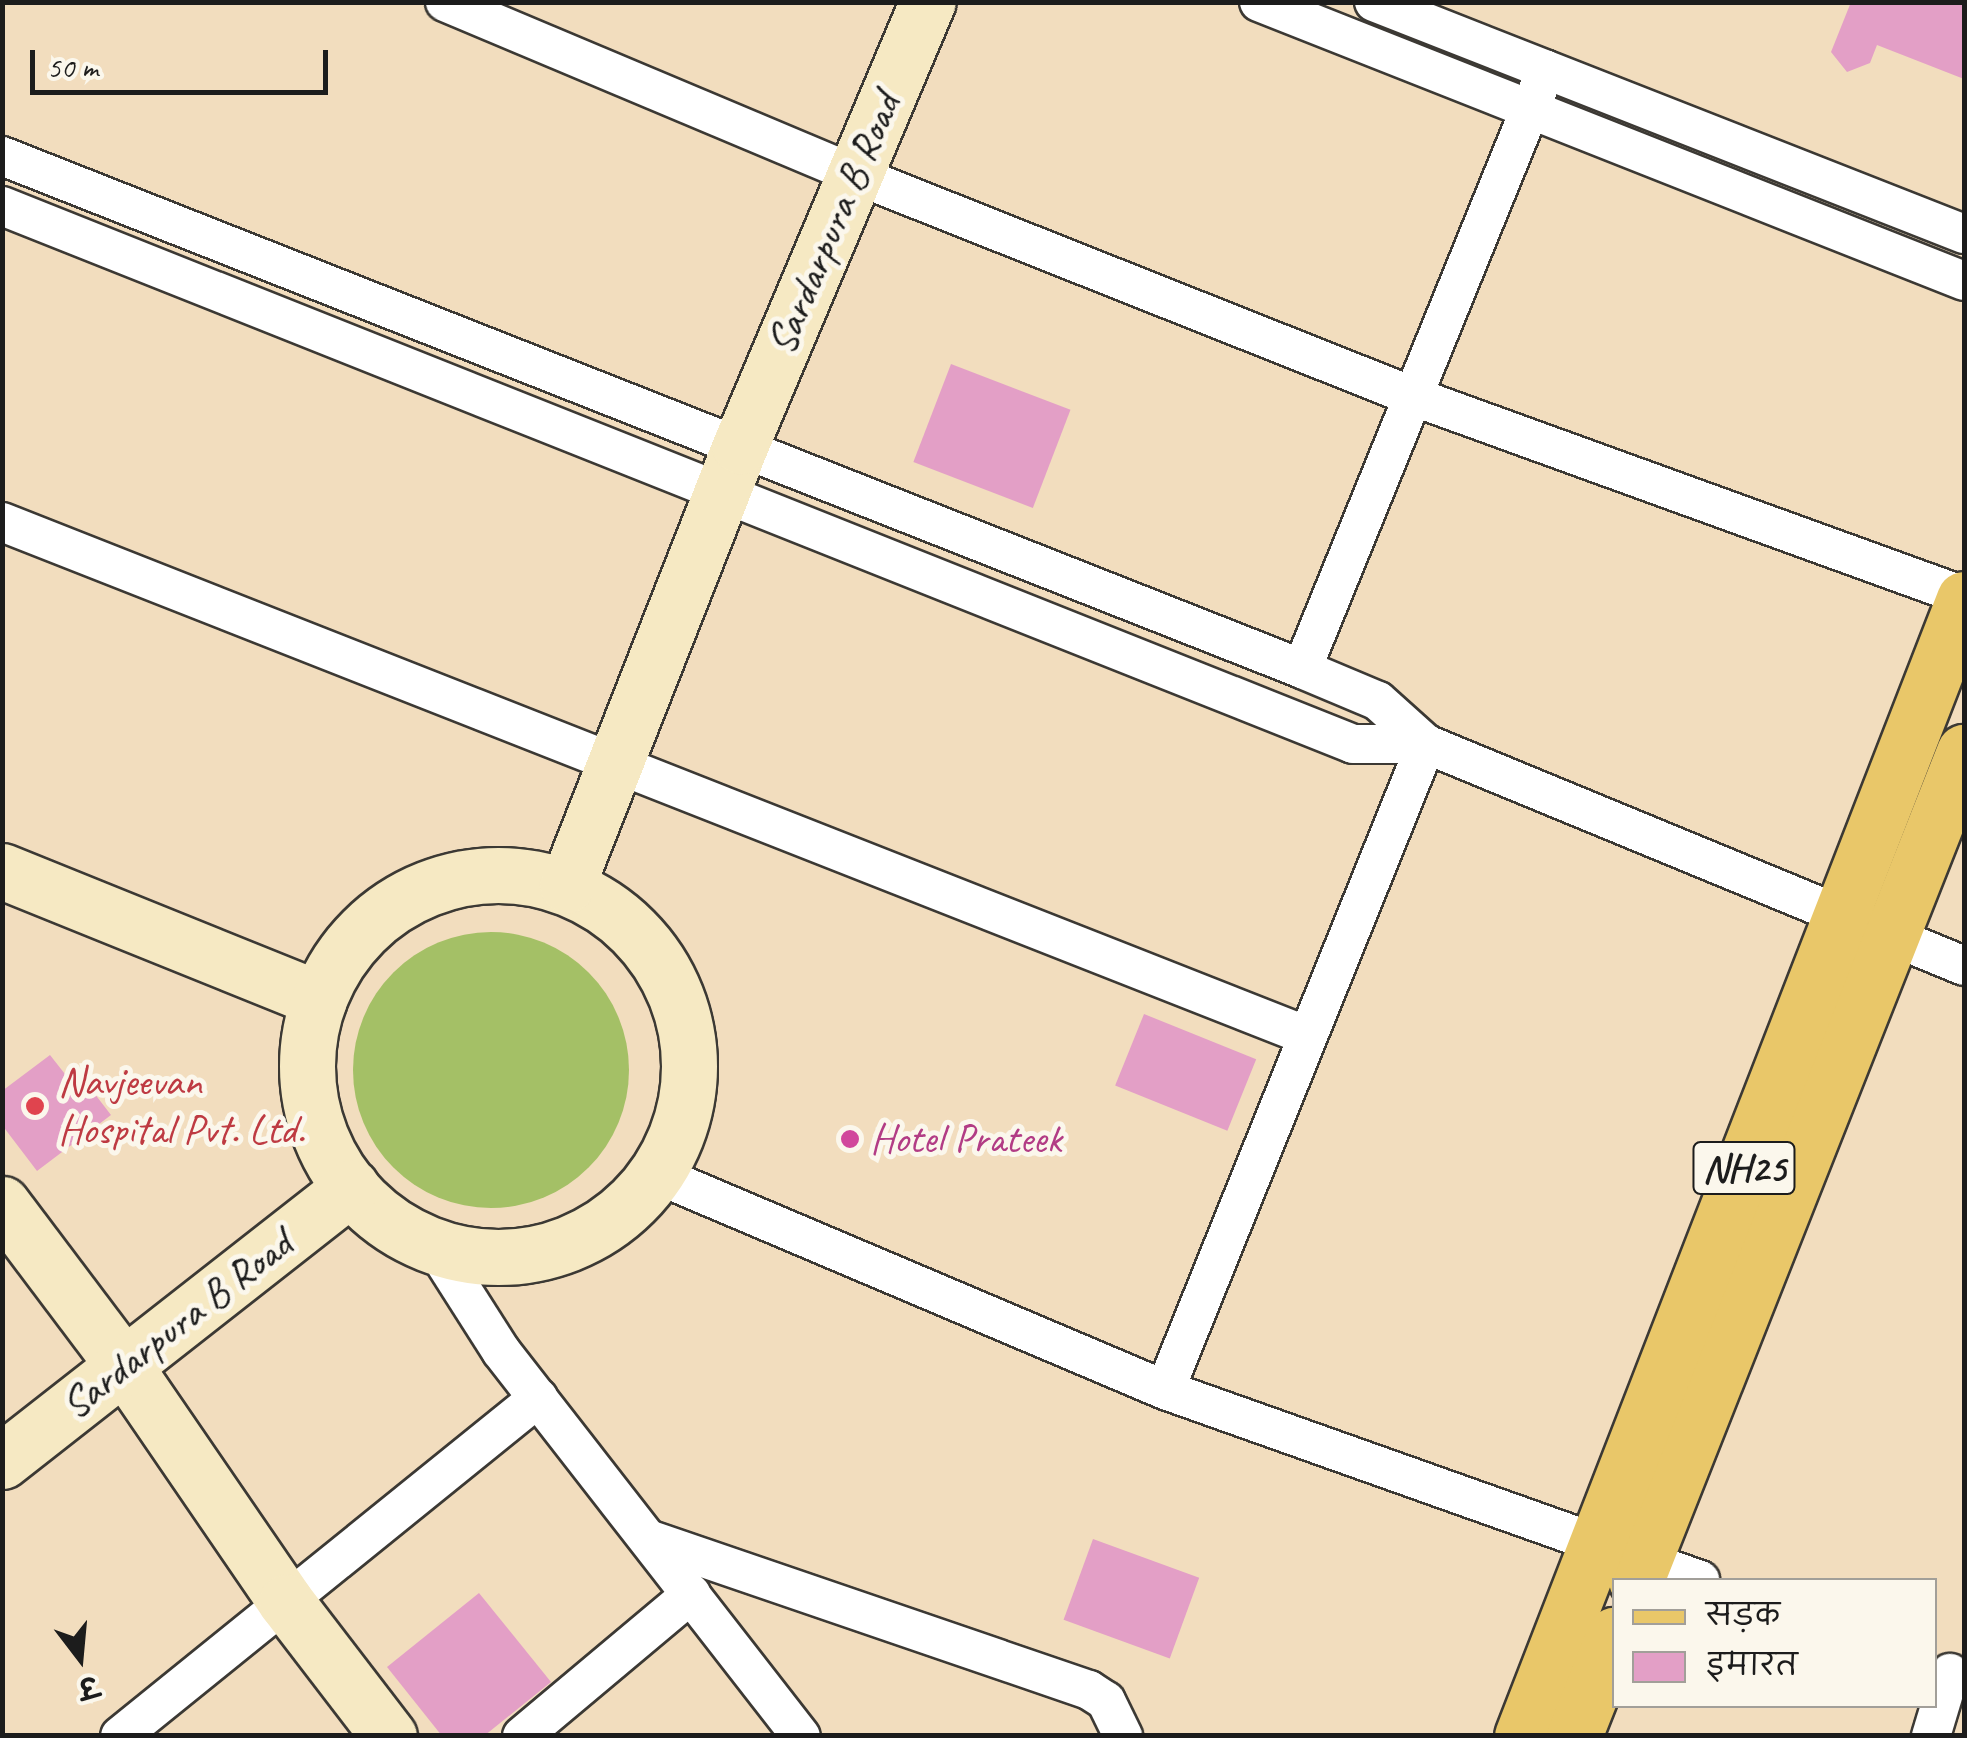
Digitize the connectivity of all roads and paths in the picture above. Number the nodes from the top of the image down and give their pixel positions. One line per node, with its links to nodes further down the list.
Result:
1 (445, 2): 8 (street)
2 (928, 2): 8 (street, Sardarpura B Road)
3 (1259, 2): 6 (street)
4 (1374, 2): 5 (street)
5 (1546, 70): 6 (street); 10 (street)
6 (1528, 109): 11 (street); 12 (street)
7 (2, 156): 13 (street)
8 (856, 175): 12 (street); 13 (street, Sardarpura B Road)
9 (2, 206): 13 (street)
10 (1964, 234)
11 (1964, 281)
12 (1412, 396): 15 (street); 16 (street)
13 (731, 469): 16 (street); 17 (street); 19 (street, Sardarpura B Road)
14 (2, 522): 19 (street)
15 (1964, 598): 22 (main road, NH25)
16 (1302, 669): 17 (street)
17 (1426, 744): 22 (street); 26 (street)
18 (1964, 752): 23 (main road, NH25)
19 (612, 765): 21 (street, Sardarpura B Road); 26 (street)
20 (2, 870): 25 (street)
21 (567, 886): 25 (street); 27 (street)
22 (1842, 914): 23 (street); 36 (main road, NH25)
23 (1892, 934): 24 (street); 36 (main road, NH25)
24 (1964, 966)
25 (319, 1000): 28 (street)
26 (1305, 1035): 32 (street)
27 (658, 1175): 30 (street); 32 (street)
28 (351, 1187): 30 (street); 31 (street, Sardarpura B Road)
29 (2, 1204): 31 (street)
30 (436, 1249): 33 (street)
31 (125, 1367): 34 (street, Sardarpura B Road); 40 (street)
32 (1165, 1390): 36 (street)
33 (538, 1398): 35 (street); 40 (street)
34 (2, 1461)
35 (648, 1538): 39 (street); 47 (street)
36 (1626, 1562): 37 (street)
37 (1692, 1578)
38 (1612, 1585): 48 (main road, NH25)
39 (690, 1594): 45 (street); 46 (street)
40 (286, 1602): 43 (street); 44 (street)
41 (1612, 1640): 49 (main road)
42 (1950, 1673): 50 (street)
43 (120, 1736)
44 (389, 1736)
45 (522, 1736)
46 (802, 1736)
47 (1123, 1736)
48 (1522, 1736)
49 (1574, 1736)
50 (1931, 1736)

